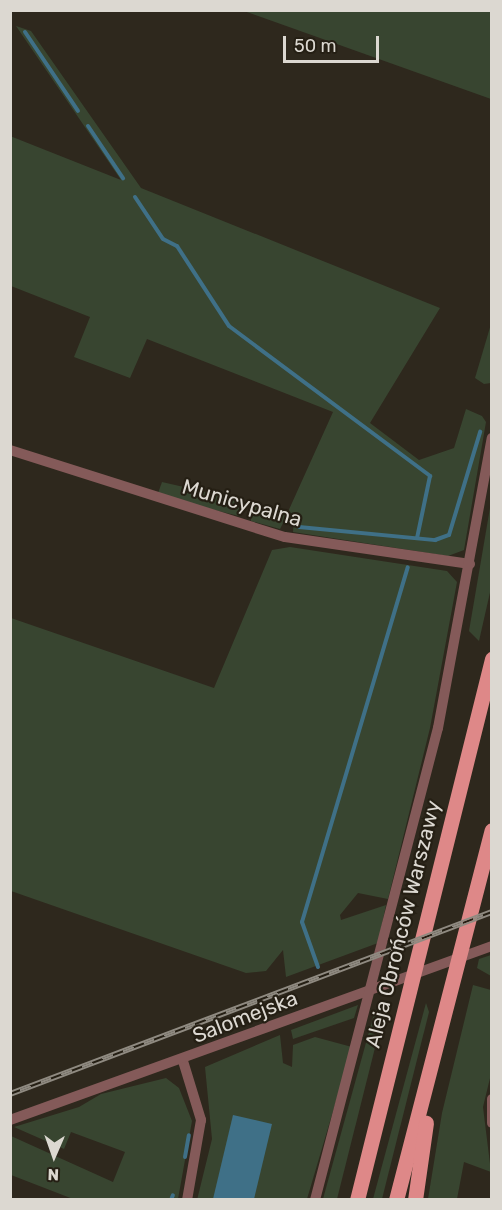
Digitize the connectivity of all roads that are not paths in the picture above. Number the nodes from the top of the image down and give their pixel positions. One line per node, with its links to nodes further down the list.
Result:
1 (492, 438): 3 (street)
2 (10, 450): 3 (street, Municypalna)
3 (470, 564): 13 (street)
4 (492, 659): 14 (main road, Aleja Obrońców Warszawy)
5 (492, 830): 7 (main road)
6 (492, 945): 8 (street, Salomejska)
7 (441, 1031): 15 (main road); 16 (main road)
8 (183, 1061): 10 (street, Salomejska); 12 (street)
9 (492, 1099): 11 (street)
10 (10, 1120)
11 (492, 1122)
12 (187, 1200)
13 (315, 1200)
14 (357, 1200)
15 (396, 1200)
16 (415, 1200)

